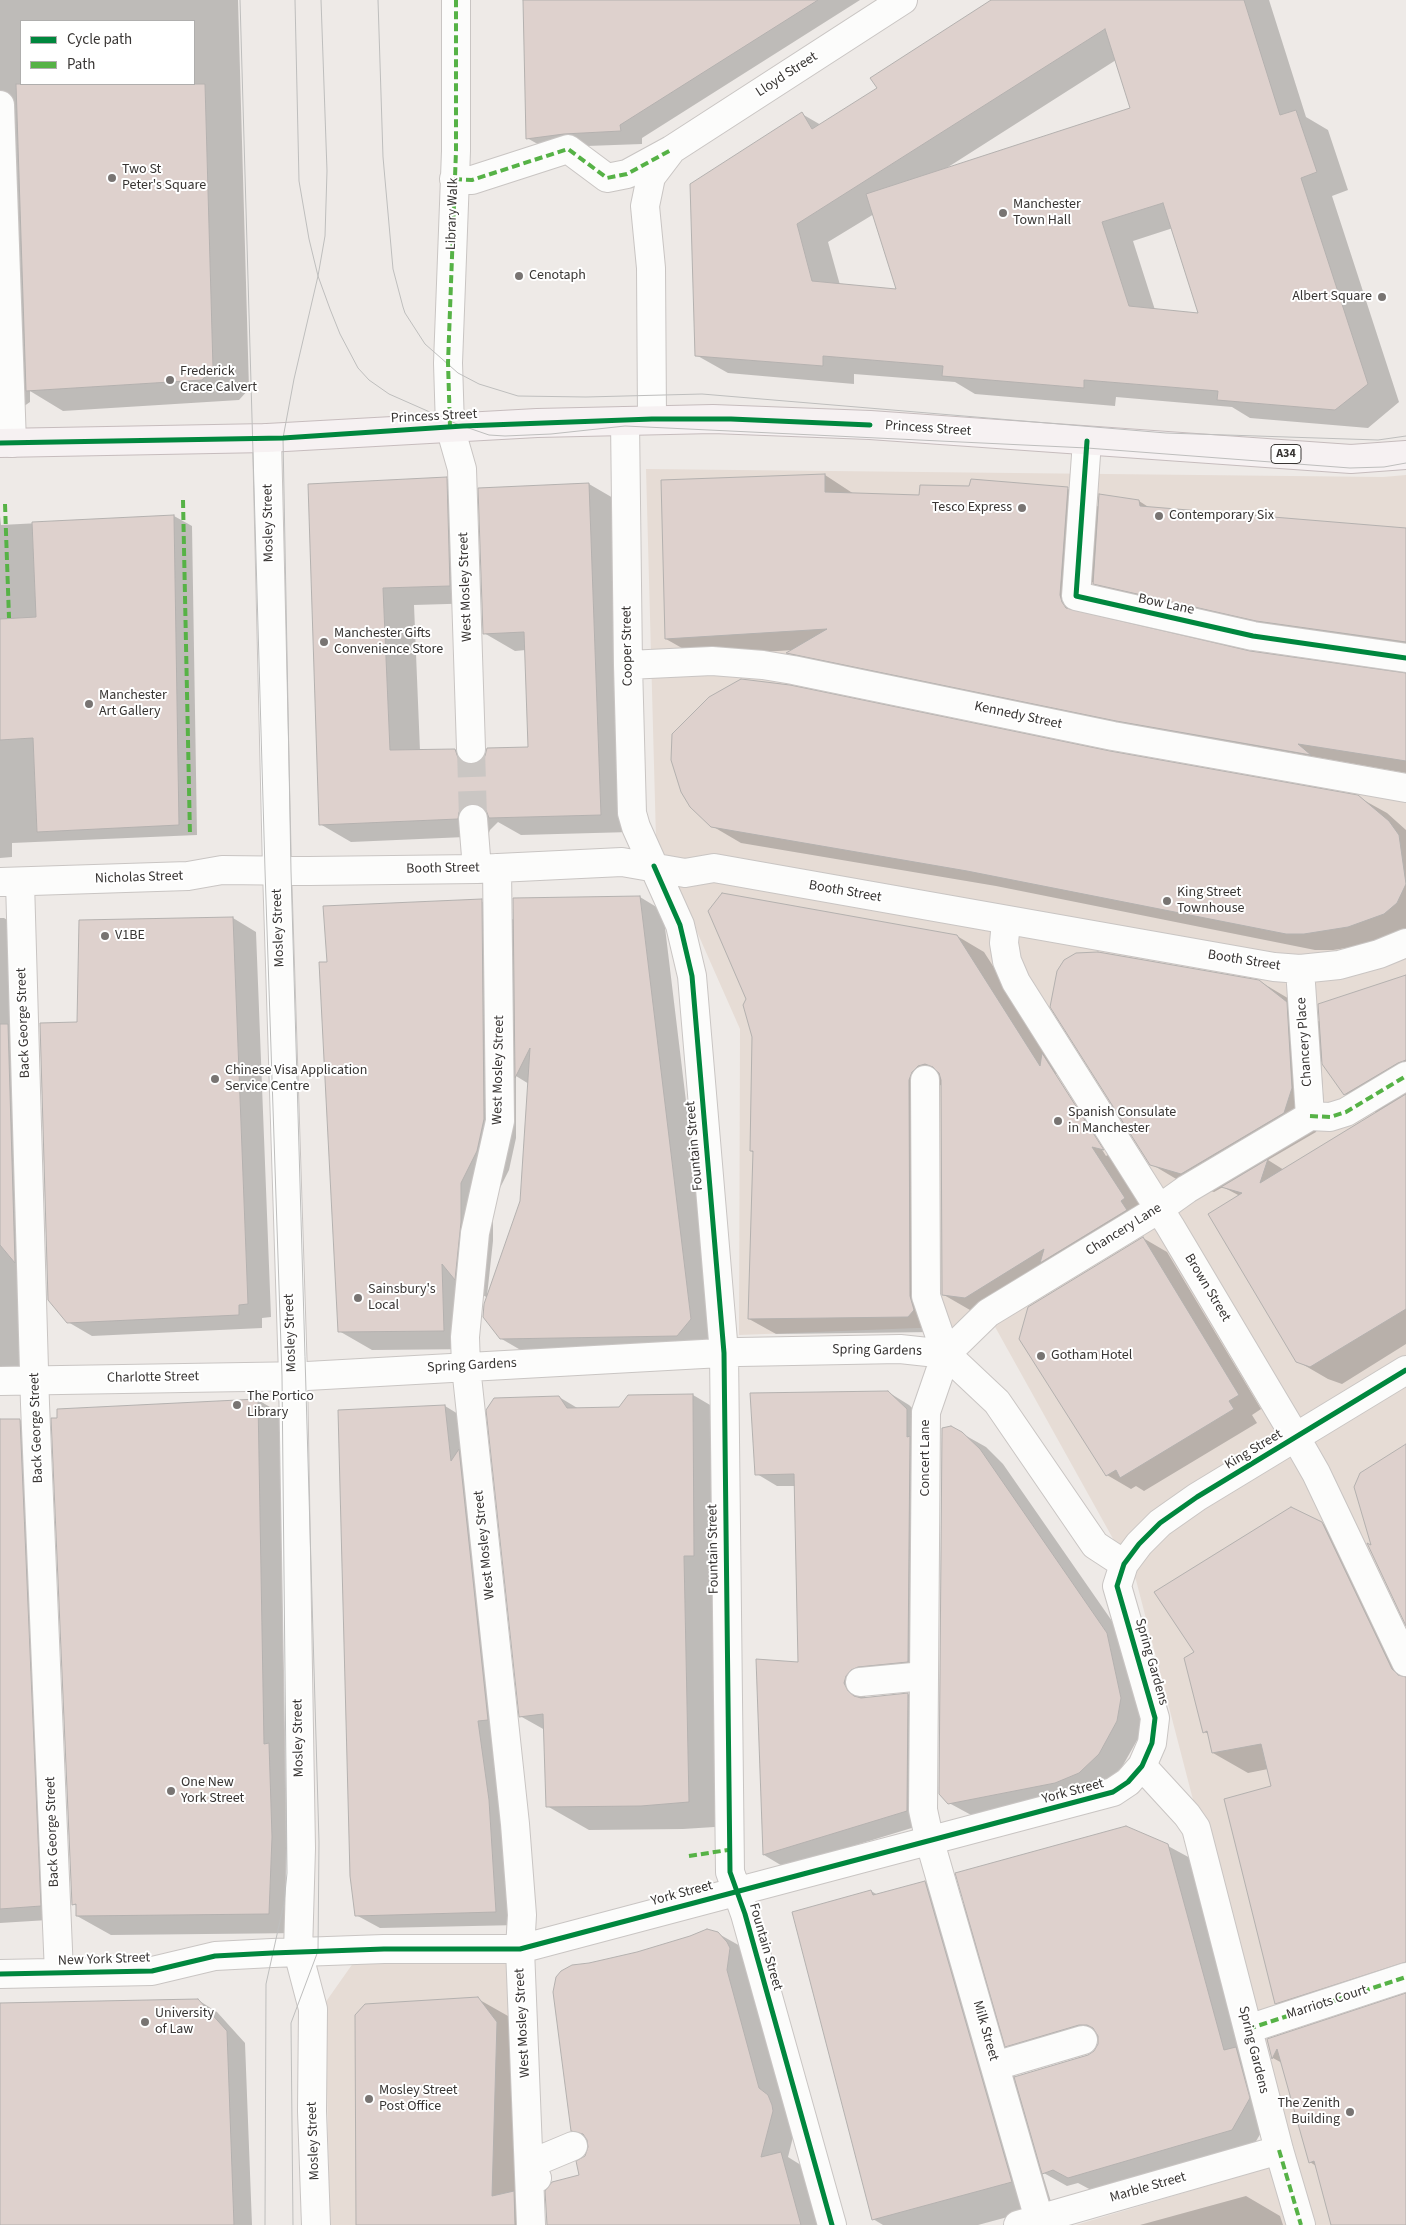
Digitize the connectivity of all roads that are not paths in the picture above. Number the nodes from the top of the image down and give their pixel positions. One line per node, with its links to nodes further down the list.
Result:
1 (456, 0): 5 (street, Library Walk)
2 (903, 0): 4 (street, Lloyd Street)
3 (0, 105): 11 (street)
4 (671, 150): 5 (street, Lloyd Street); 6 (street, Lloyd Street)
5 (454, 179): 8 (street, Library Walk)
6 (652, 419): 7 (main road, Princess Street / A34); 10 (main road, Princess Street / A34)
7 (625, 421): 8 (main road, Princess Street / A34); 14 (street, Cooper Street)
8 (450, 427): 9 (main road, Princess Street / A34); 15 (street, West Mosley Street)
9 (267, 438): 11 (main road, Princess Street / A34); 20 (street, Mosley Street)
10 (1087, 441): 12 (main road, Princess Street / A34); 13 (street, Bow Lane)
11 (6, 443)
12 (1406, 455)
13 (1406, 658)
14 (628, 665): 16 (street, Kennedy Street); 18 (street, Cooper Street)
15 (471, 749)
16 (1406, 788)
17 (473, 819): 19 (street, West Mosley Street)
18 (654, 866): 19 (street, Booth Street); 22 (street, Booth Street); 29 (street, Fountain Street)
19 (487, 868): 20 (street, Booth Street); 31 (street, West Mosley Street)
20 (277, 870): 21 (street, Nicholas Street); 33 (street, Mosley Street)
21 (10, 882): 34 (street, Back George Street)
22 (1006, 921): 24 (street, Booth Street); 28 (street, Brown Street)
23 (1406, 943): 24 (street, Booth Street)
24 (1300, 969): 27 (street, Chancery Place)
25 (1406, 1076): 27 (street)
26 (925, 1080): 30 (street)
27 (1310, 1116): 28 (street, Chancery Lane)
28 (1159, 1209): 30 (street, Chancery Lane); 36 (street, Brown Street)
29 (724, 1353): 30 (street, Spring Gardens); 31 (street, Spring Gardens); 43 (street, Fountain Street)
30 (946, 1354): 37 (street); 39 (street, Concert Lane)
31 (466, 1367): 33 (street, Spring Gardens); 44 (street, West Mosley Street)
32 (1406, 1370): 36 (street, King Street)
33 (300, 1376): 34 (street, Charlotte Street); 45 (street, Mosley Street)
34 (36, 1379): 35 (street, Charlotte Street); 46 (street, Back George Street)
35 (0, 1381)
36 (1296, 1438): 37 (street, King Street); 38 (street, Brown Street)
37 (1124, 1564): 41 (street, Spring Gardens)
38 (1405, 1657)
39 (924, 1676): 40 (street); 42 (street, Concert Lane)
40 (860, 1682)
41 (1142, 1766): 42 (street, York Street); 49 (street, Spring Gardens)
42 (930, 1842): 43 (street, York Street); 51 (street, Milk Street)
43 (736, 1892): 44 (street, York Street); 59 (street, Fountain Street)
44 (520, 1949): 45 (street, York Street); 54 (street, West Mosley Street)
45 (298, 1952): 46 (street, New York Street); 56 (street, Mosley Street)
46 (59, 1973): 47 (street, New York Street)
47 (0, 1974)
48 (1406, 1977): 49 (street, Marriots Court)
49 (1248, 2029): 53 (street, Spring Gardens)
50 (1083, 2040): 51 (street)
51 (995, 2066): 55 (street, Milk Street)
52 (573, 2146): 54 (street)
53 (1279, 2150): 55 (street, Marble Street); 60 (street, Spring Gardens)
54 (530, 2164): 57 (street, West Mosley Street); 58 (street)
55 (1028, 2222)
56 (316, 2225)
57 (531, 2225)
58 (541, 2225)
59 (832, 2225)
60 (1301, 2225)

